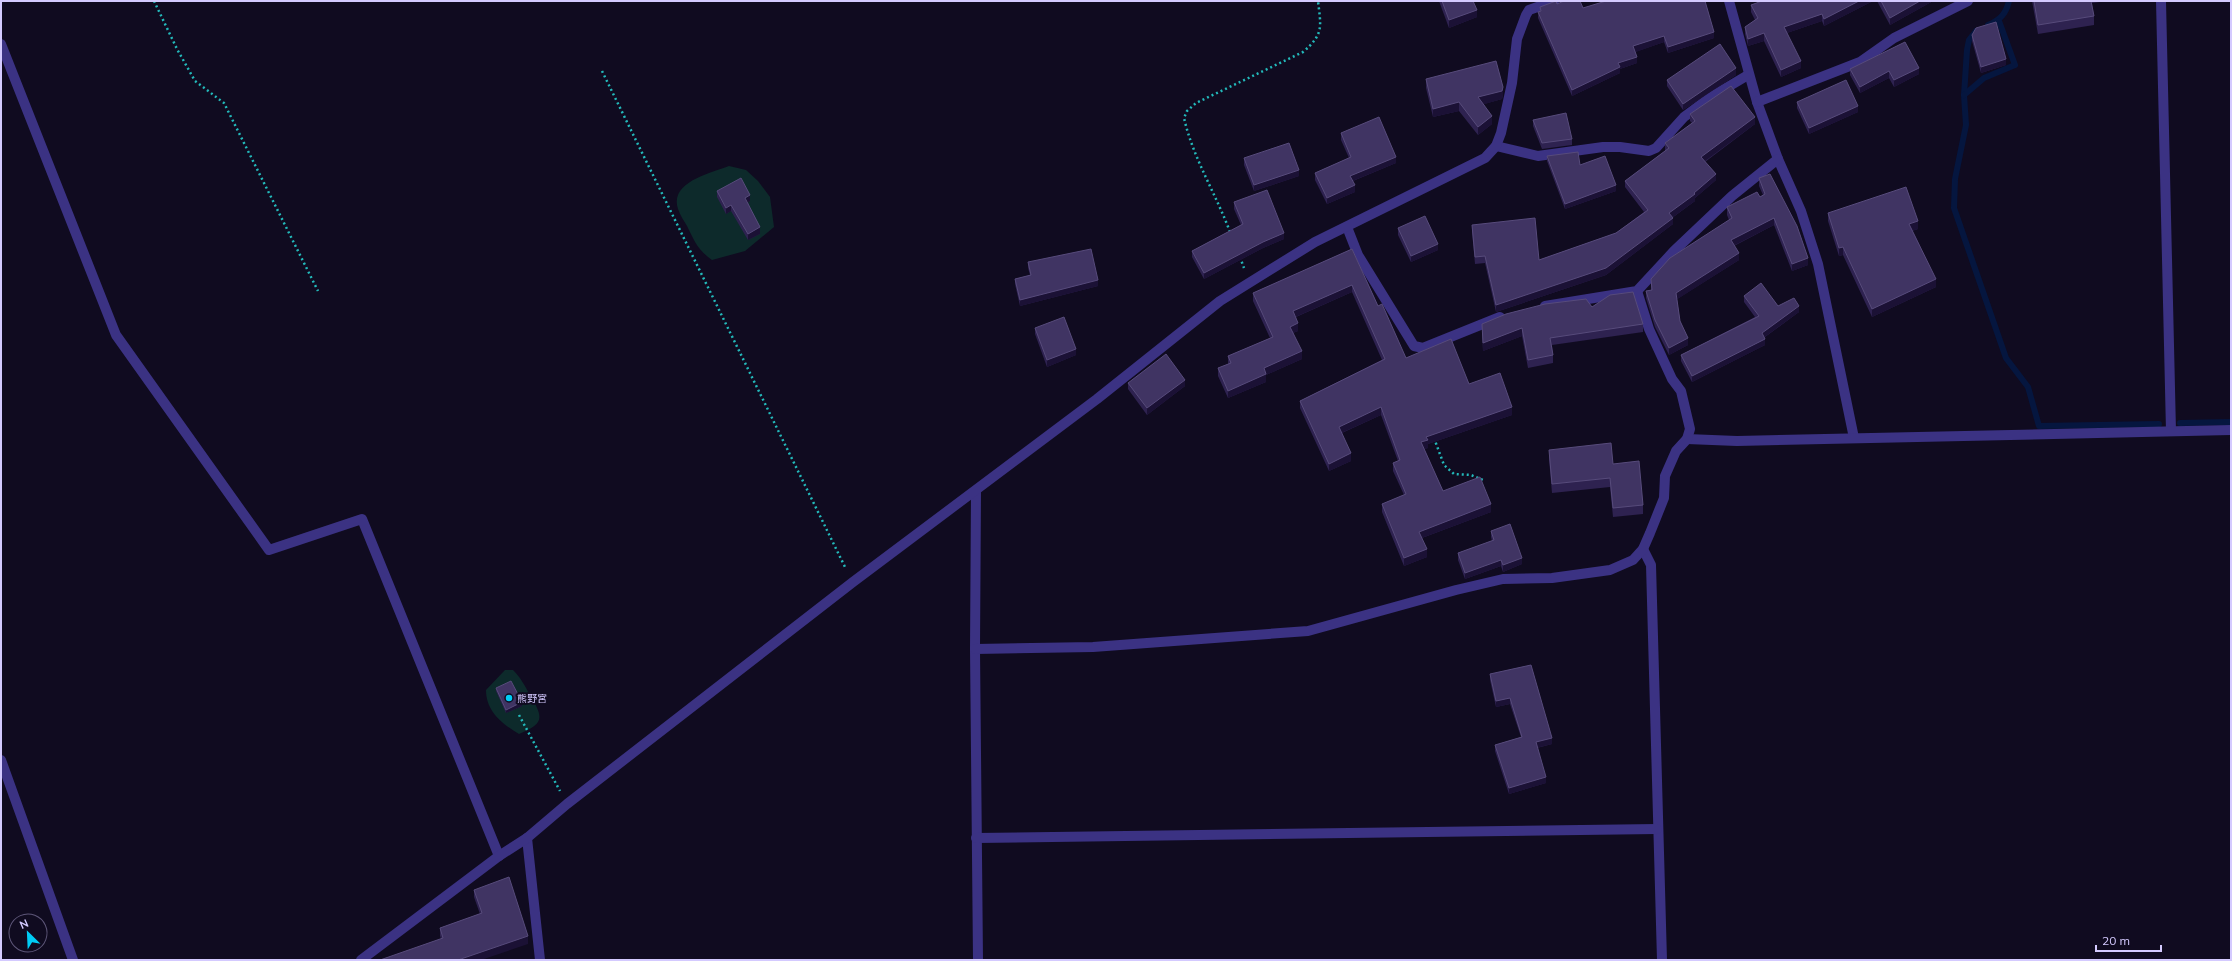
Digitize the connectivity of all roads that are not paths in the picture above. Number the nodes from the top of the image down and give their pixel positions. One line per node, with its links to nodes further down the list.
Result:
1 (1554, 1): 8 (street)
2 (1729, 1): 6 (street)
3 (1968, 1): 7 (street)
4 (2161, 1): 15 (street)
5 (1, 44): 25 (street)
6 (1748, 75): 7 (street); 8 (street)
7 (1757, 102): 9 (street)
8 (1496, 146): 10 (street)
9 (1778, 159): 11 (street); 16 (street)
10 (1347, 227): 13 (street); 18 (street)
11 (1637, 291): 12 (street); 17 (street)
12 (1531, 309)
13 (1510, 314)
14 (2231, 430): 15 (street)
15 (2171, 431): 16 (street)
16 (1854, 438): 17 (street)
17 (1687, 439): 19 (street)
18 (976, 491): 20 (street); 23 (street)
19 (1643, 549): 20 (street); 22 (street)
20 (975, 649): 24 (street)
21 (1, 760): 26 (street)
22 (1657, 829): 24 (street); 30 (street)
23 (527, 838): 25 (street); 28 (street)
24 (976, 838): 29 (street)
25 (499, 856): 27 (street)
26 (73, 960)
27 (361, 960)
28 (540, 960)
29 (978, 960)
30 (1662, 960)

